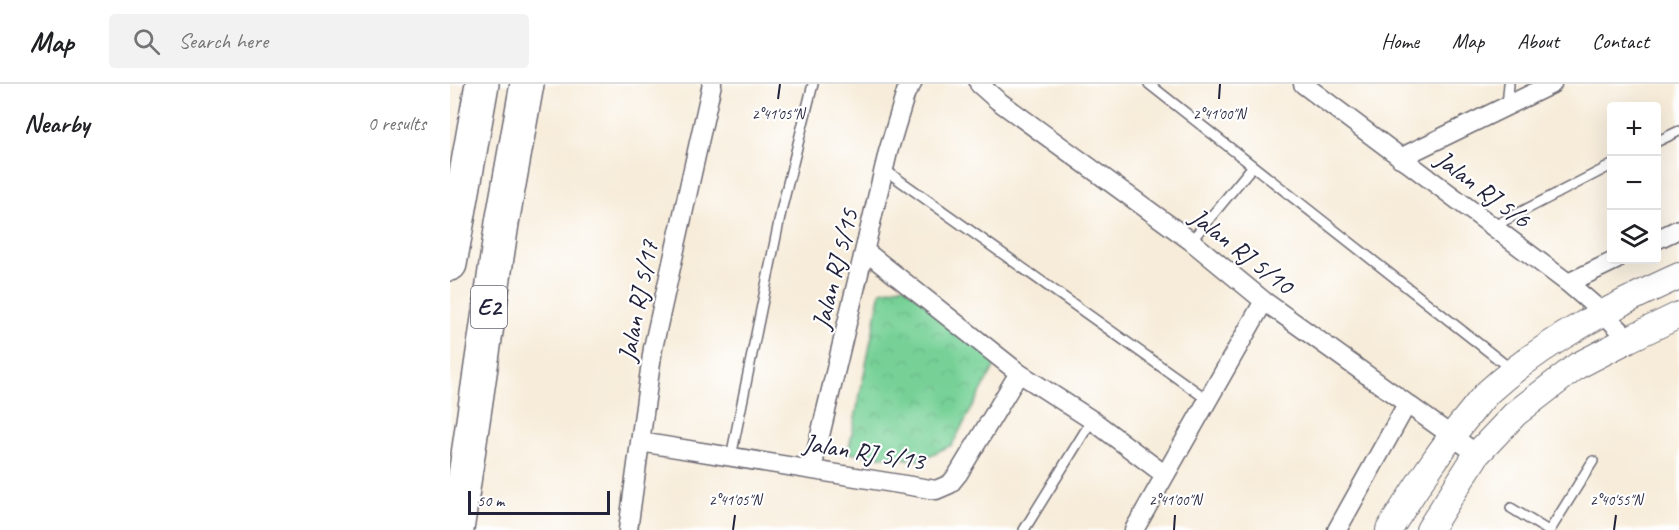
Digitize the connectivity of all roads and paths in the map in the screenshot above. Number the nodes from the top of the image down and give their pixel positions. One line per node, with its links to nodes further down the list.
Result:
1 (482, 84): 23 (highway, E2)
2 (527, 84): 44 (highway, E2)
3 (712, 84): 37 (street, Jalan RJ 5/17)
4 (813, 84): 39 (lane)
5 (912, 84): 17 (street, Jalan RJ 5/15)
6 (979, 84): 21 (street, Jalan RJ 5/10)
7 (1149, 84): 15 (lane)
8 (1509, 84): 11 (lane)
9 (1552, 84): 11 (street)
10 (1313, 87): 14 (street, Jalan RJ 5/6)
11 (1507, 106): 14 (street)
12 (1679, 131): 13 (lane)
13 (1661, 140)
14 (1400, 158): 18 (street, Jalan RJ 5/6)
15 (1252, 166): 21 (lane); 31 (lane)
16 (1607, 167): 18 (lane)
17 (885, 170): 22 (street, Jalan RJ 5/15); 33 (lane)
18 (1492, 227): 26 (street, Jalan RJ 5/6)
19 (1679, 229): 20 (street)
20 (1661, 238)
21 (1191, 242): 27 (street, Jalan RJ 5/10)
22 (865, 251): 32 (street); 41 (street, Jalan RJ 5/15)
23 (450, 264)
24 (1608, 264): 26 (street)
25 (1679, 276): 28 (street)
26 (1568, 283): 28 (street, Jalan RJ 5/6)
27 (1264, 302): 33 (street); 34 (street, Jalan RJ 5/10)
28 (1603, 313): 30 (street, Jalan RJ 5/6); 31 (street)
29 (1679, 315): 30 (street)
30 (1629, 339): 38 (street)
31 (1514, 371): 36 (street)
32 (1019, 373): 35 (street); 41 (street, Jalan RJ 5/13)
33 (1208, 400): 42 (street)
34 (1407, 404): 36 (street, Jalan RJ 5/10); 48 (street)
35 (1092, 420): 42 (street); 46 (lane)
36 (1452, 436): 38 (street, Jalan RJ 5/10); 49 (street)
37 (640, 442): 39 (street, Jalan RJ 5/13); 45 (street, Jalan RJ 5/17)
38 (1477, 454): 50 (street)
39 (731, 457): 41 (street, Jalan RJ 5/13)
40 (1593, 461): 51 (lane)
41 (812, 469)
42 (1165, 475): 47 (street)
43 (1510, 508): 51 (lane)
44 (457, 530)
45 (628, 530)
46 (1024, 530)
47 (1134, 530)
48 (1337, 530)
49 (1389, 530)
50 (1429, 530)
51 (1549, 530)

